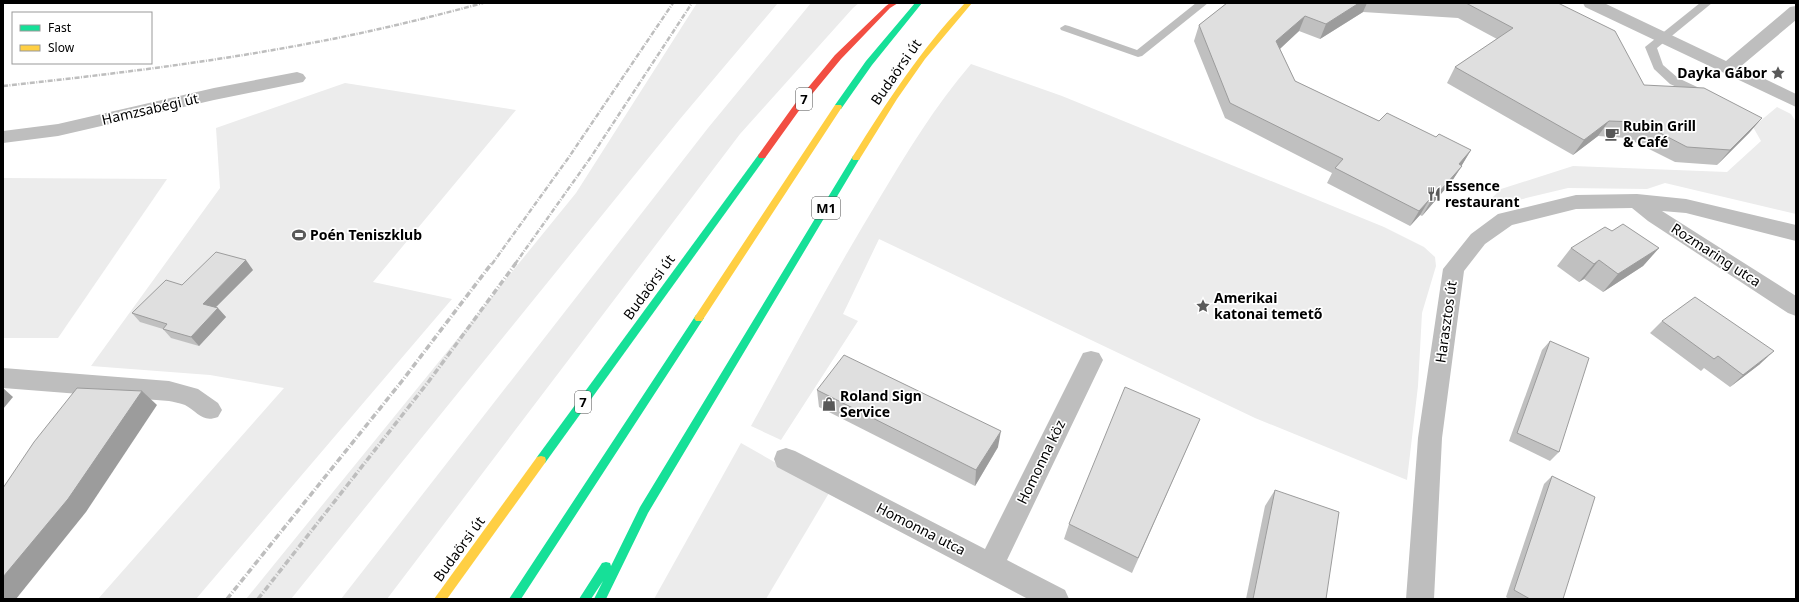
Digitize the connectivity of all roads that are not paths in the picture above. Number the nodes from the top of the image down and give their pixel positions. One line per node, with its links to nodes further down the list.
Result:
1 (895, 3): 24 (main road, Budaörsi út / 7)
2 (919, 3): 25 (main road, Budaörsi út)
3 (969, 3): 22 (main road, Budaörsi út / M1)
4 (1203, 3): 8 (lane)
5 (1591, 3): 9 (street)
6 (1707, 3): 9 (lane)
7 (1796, 11): 10 (street)
8 (1065, 28)
9 (1664, 38): 10 (street); 12 (lane)
10 (1728, 68): 13 (street)
11 (296, 78): 14 (street, Hamzsabégi út)
12 (1716, 101)
13 (1796, 101)
14 (3, 137)
15 (1636, 201): 16 (street, Harasztos út); 17 (street, Rozmaring utca); 29 (street, Harasztos út)
16 (1796, 233)
17 (1796, 307)
18 (1091, 360): 23 (street, Homonna köz)
19 (3, 378): 20 (street)
20 (210, 410)
21 (786, 458): 23 (street, Homonna utca)
22 (644, 510): 26 (main road); 27 (main road, Budaörsi út)
23 (990, 565): 28 (street, Homonna utca)
24 (440, 599)
25 (514, 599)
26 (585, 599)
27 (600, 599)
28 (1055, 599)
29 (1420, 599)

